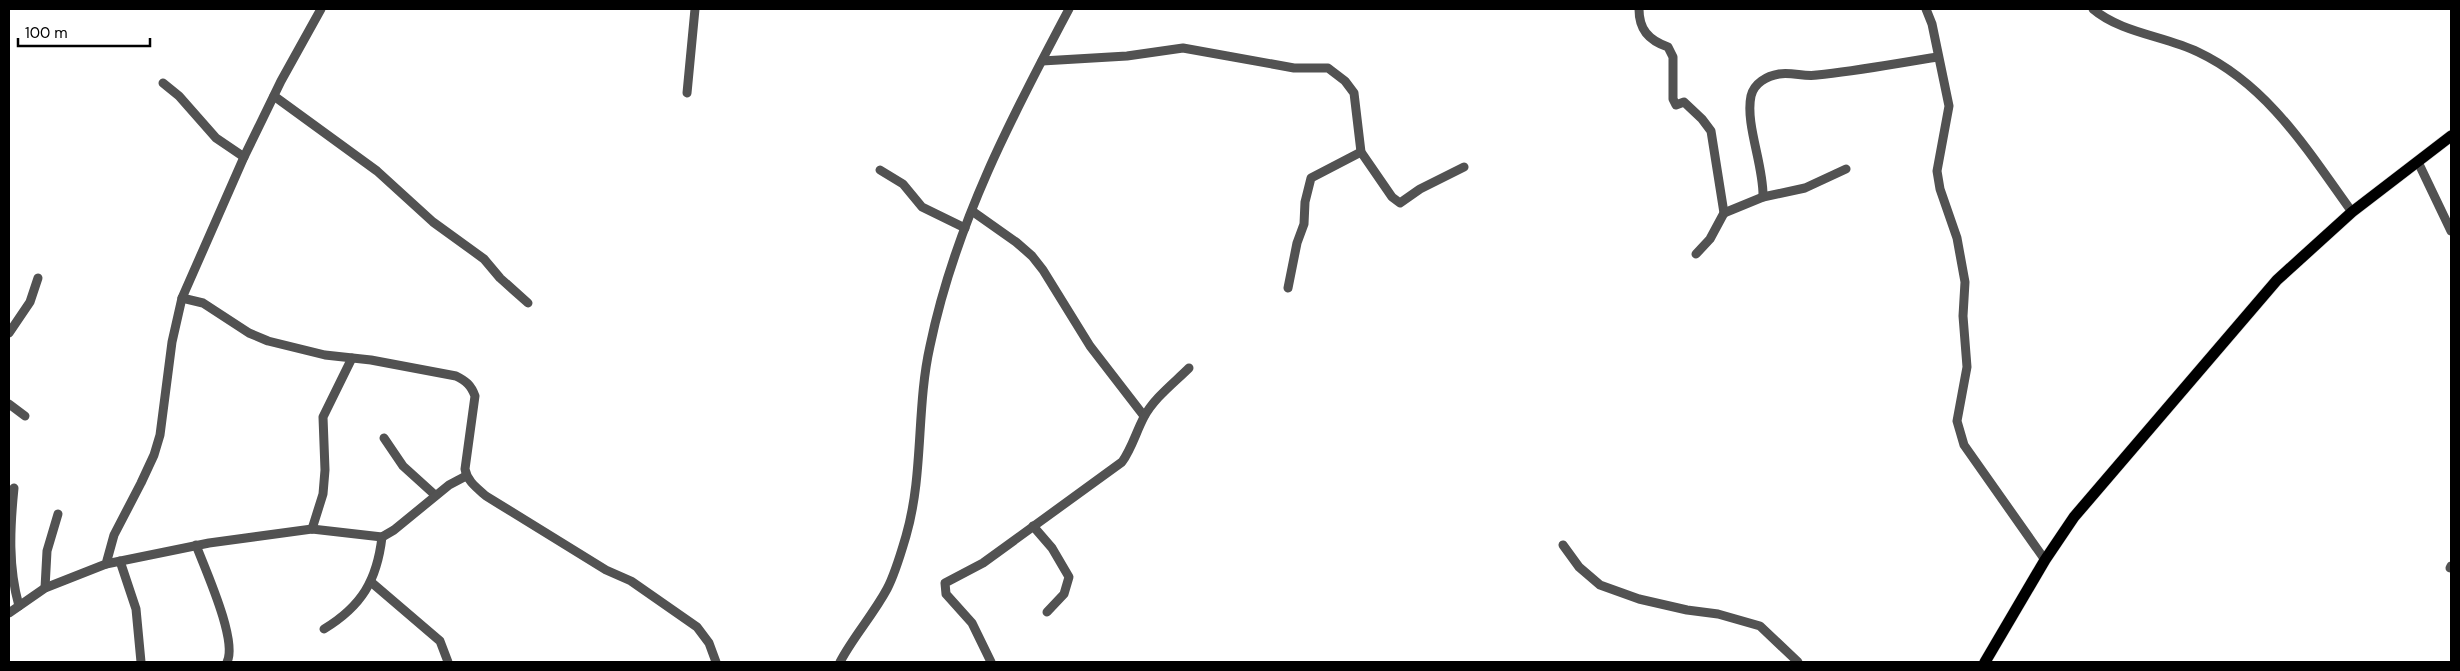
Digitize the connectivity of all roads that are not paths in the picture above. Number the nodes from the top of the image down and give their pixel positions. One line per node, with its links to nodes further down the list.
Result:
1 (321, 9): 11 (street)
2 (695, 9): 10 (street)
3 (1069, 9): 8 (street)
4 (1639, 9): 22 (street)
5 (1926, 9): 7 (street)
6 (2093, 9): 21 (street)
7 (1938, 57): 19 (street); 46 (street)
8 (1042, 61): 13 (street); 20 (street)
9 (163, 83): 14 (street)
10 (687, 93)
11 (274, 96): 14 (street); 29 (street)
12 (2451, 136): 15 (main road)
13 (1361, 152): 16 (street); 27 (street)
14 (244, 158): 28 (street)
15 (2418, 162): 21 (main road); 24 (street)
16 (1464, 166)
17 (1846, 169): 19 (street)
18 (880, 170): 23 (street)
19 (1763, 197): 22 (street)
20 (972, 210): 23 (street); 35 (street)
21 (2352, 212): 46 (main road)
22 (1724, 213): 25 (street)
23 (965, 228): 59 (street)
24 (2451, 232)
25 (1696, 254)
26 (38, 278): 30 (street)
27 (1288, 288)
28 (182, 298): 31 (street); 48 (street)
29 (528, 304)
30 (9, 333)
31 (352, 358): 37 (street); 42 (street)
32 (1189, 368): 35 (street)
33 (9, 404): 34 (street)
34 (25, 416)
35 (1144, 416): 41 (street)
36 (384, 438): 39 (street)
37 (466, 476): 39 (street); 58 (street)
38 (14, 488): 51 (street)
39 (435, 495): 43 (street)
40 (58, 514): 50 (street)
41 (1033, 526): 52 (street); 60 (street)
42 (312, 529): 43 (street); 44 (street)
43 (382, 537): 49 (street)
44 (196, 545): 47 (street); 56 (street)
45 (1563, 545): 61 (street)
46 (2045, 560): 62 (main road)
47 (120, 561): 48 (street); 55 (street)
48 (106, 564): 50 (street)
49 (371, 582): 54 (street); 57 (street)
50 (45, 588): 51 (street)
51 (19, 606): 53 (street)
52 (1047, 612)
53 (9, 613)
54 (324, 629)
55 (141, 662)
56 (227, 662)
57 (448, 662)
58 (716, 662)
59 (840, 662)
60 (991, 662)
61 (1798, 662)
62 (1985, 662)

